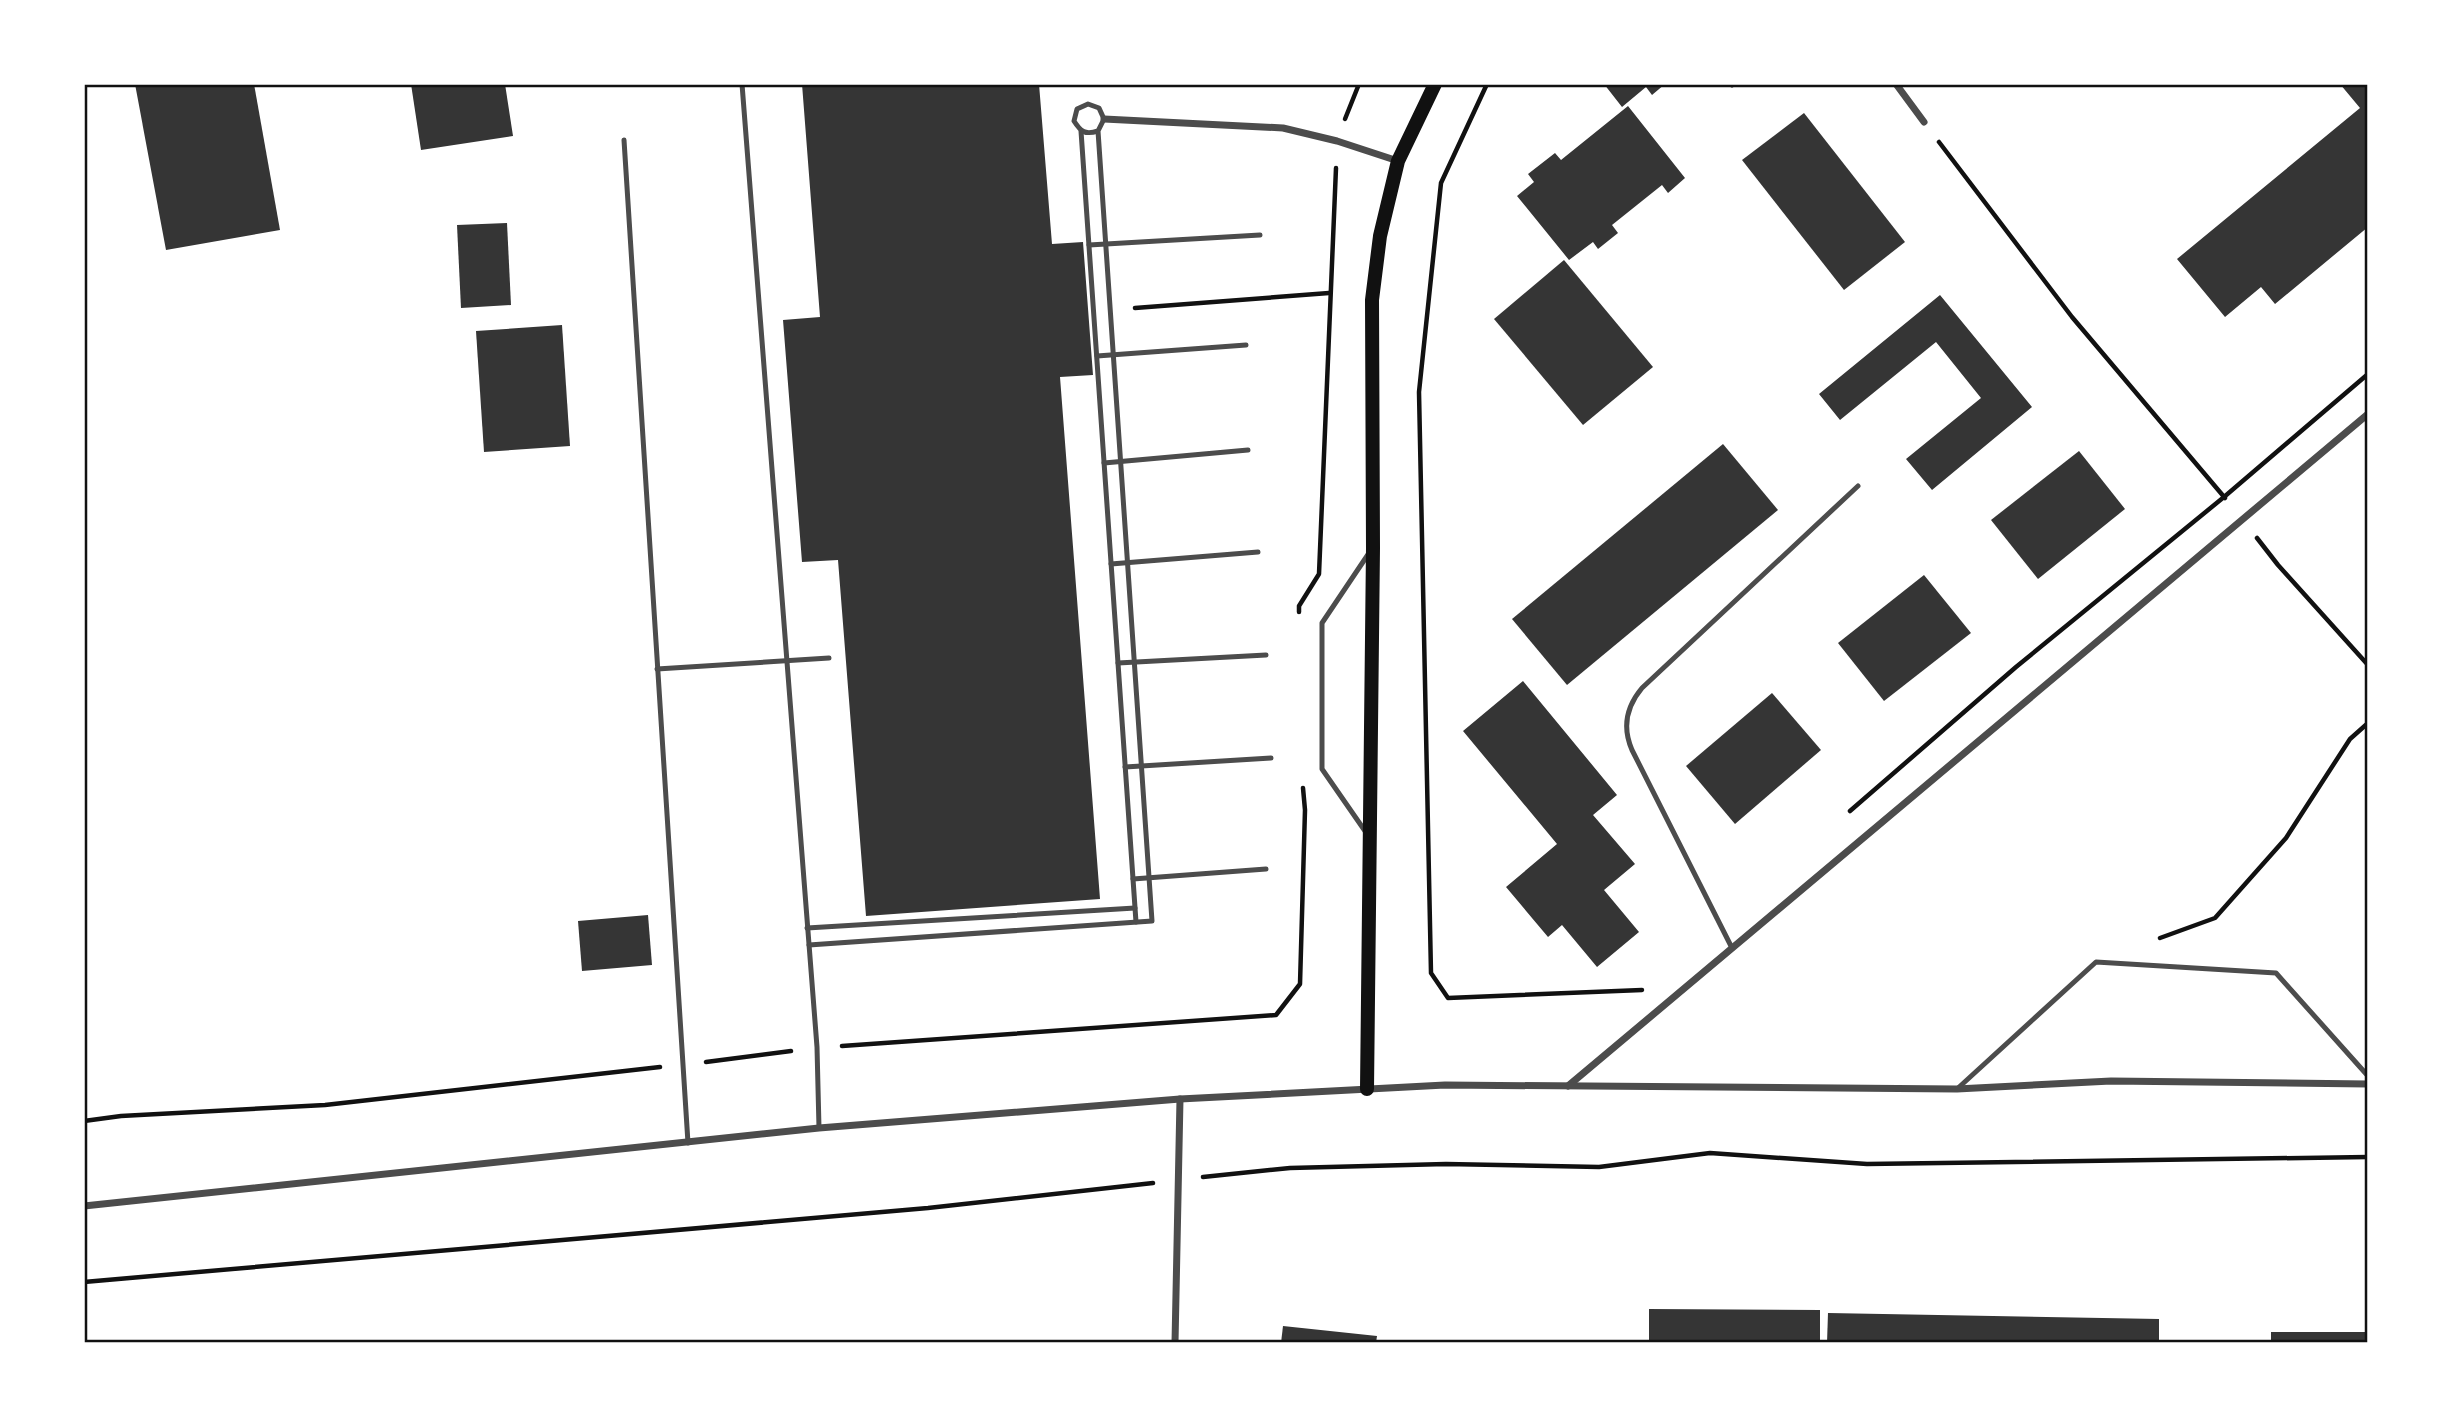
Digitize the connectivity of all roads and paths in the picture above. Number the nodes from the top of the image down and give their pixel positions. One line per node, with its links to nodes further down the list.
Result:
1 (742, 84): 36 (lane)
2 (1359, 84): 11 (path)
3 (1435, 84): 12 (main road)
4 (1487, 84): 57 (path)
5 (1896, 84): 7 (street)
6 (1104, 119): 8 (lane); 9 (lane); 11 (street)
7 (1924, 122): 27 (path)
8 (1081, 131): 9 (lane); 15 (lane)
9 (1098, 131): 14 (lane)
10 (624, 140): 40 (lane)
11 (1337, 141): 12 (street); 16 (path)
12 (1398, 161): 29 (main road)
13 (1260, 236): 14 (lane)
14 (1105, 244): 15 (lane); 17 (lane)
15 (1089, 245): 20 (lane)
16 (1329, 293): 17 (path); 33 (path)
17 (1110, 310): 19 (lane)
18 (1246, 345): 19 (lane)
19 (1113, 355): 20 (lane); 24 (lane)
20 (1097, 356): 25 (lane)
21 (2368, 374): 27 (path)
22 (2368, 414): 28 (street)
23 (1248, 450): 24 (lane)
24 (1120, 461): 25 (lane); 31 (lane)
25 (1104, 463): 32 (lane)
26 (1858, 486): 56 (lane)
27 (2224, 496): 28 (path); 46 (path)
28 (2243, 520): 39 (path); 56 (street)
29 (1373, 548): 47 (main road); 47 (lane)
30 (1258, 552): 31 (lane)
31 (1127, 563): 32 (lane); 37 (lane)
32 (1111, 564): 38 (lane)
33 (1298, 620)
34 (1266, 655): 37 (lane)
35 (829, 658): 36 (lane)
36 (787, 661): 40 (lane); 53 (lane)
37 (1134, 662): 38 (lane); 43 (lane)
38 (1118, 663): 44 (lane)
39 (2368, 665)
40 (657, 669): 59 (lane)
41 (2368, 723): 54 (path)
42 (1271, 758): 43 (lane)
43 (1142, 766): 44 (lane); 49 (lane)
44 (1125, 767): 50 (lane)
45 (1302, 787): 58 (path)
46 (1849, 812)
47 (1370, 838): 63 (main road)
48 (1266, 869): 49 (lane)
49 (1149, 878): 50 (lane); 52 (lane)
50 (1133, 879): 51 (lane)
51 (1135, 908): 52 (lane); 53 (lane)
52 (1136, 922): 55 (lane)
53 (807, 928): 55 (lane)
54 (2156, 940)
55 (809, 945): 58 (lane)
56 (1732, 948): 62 (street)
57 (1646, 989)
58 (817, 1047): 59 (path); 67 (lane)
59 (683, 1065): 66 (path); 68 (lane)
60 (2368, 1076): 64 (lane)
61 (2368, 1084): 64 (street)
62 (1568, 1087): 63 (street); 64 (street)
63 (1367, 1089): 65 (street)
64 (1957, 1089)
65 (1180, 1099): 67 (street); 70 (street)
66 (84, 1121)
67 (819, 1128): 68 (street)
68 (688, 1143): 71 (street)
69 (2368, 1157): 70 (path)
70 (1178, 1180): 72 (path); 73 (street)
71 (84, 1206)
72 (84, 1282)
73 (1175, 1343)

